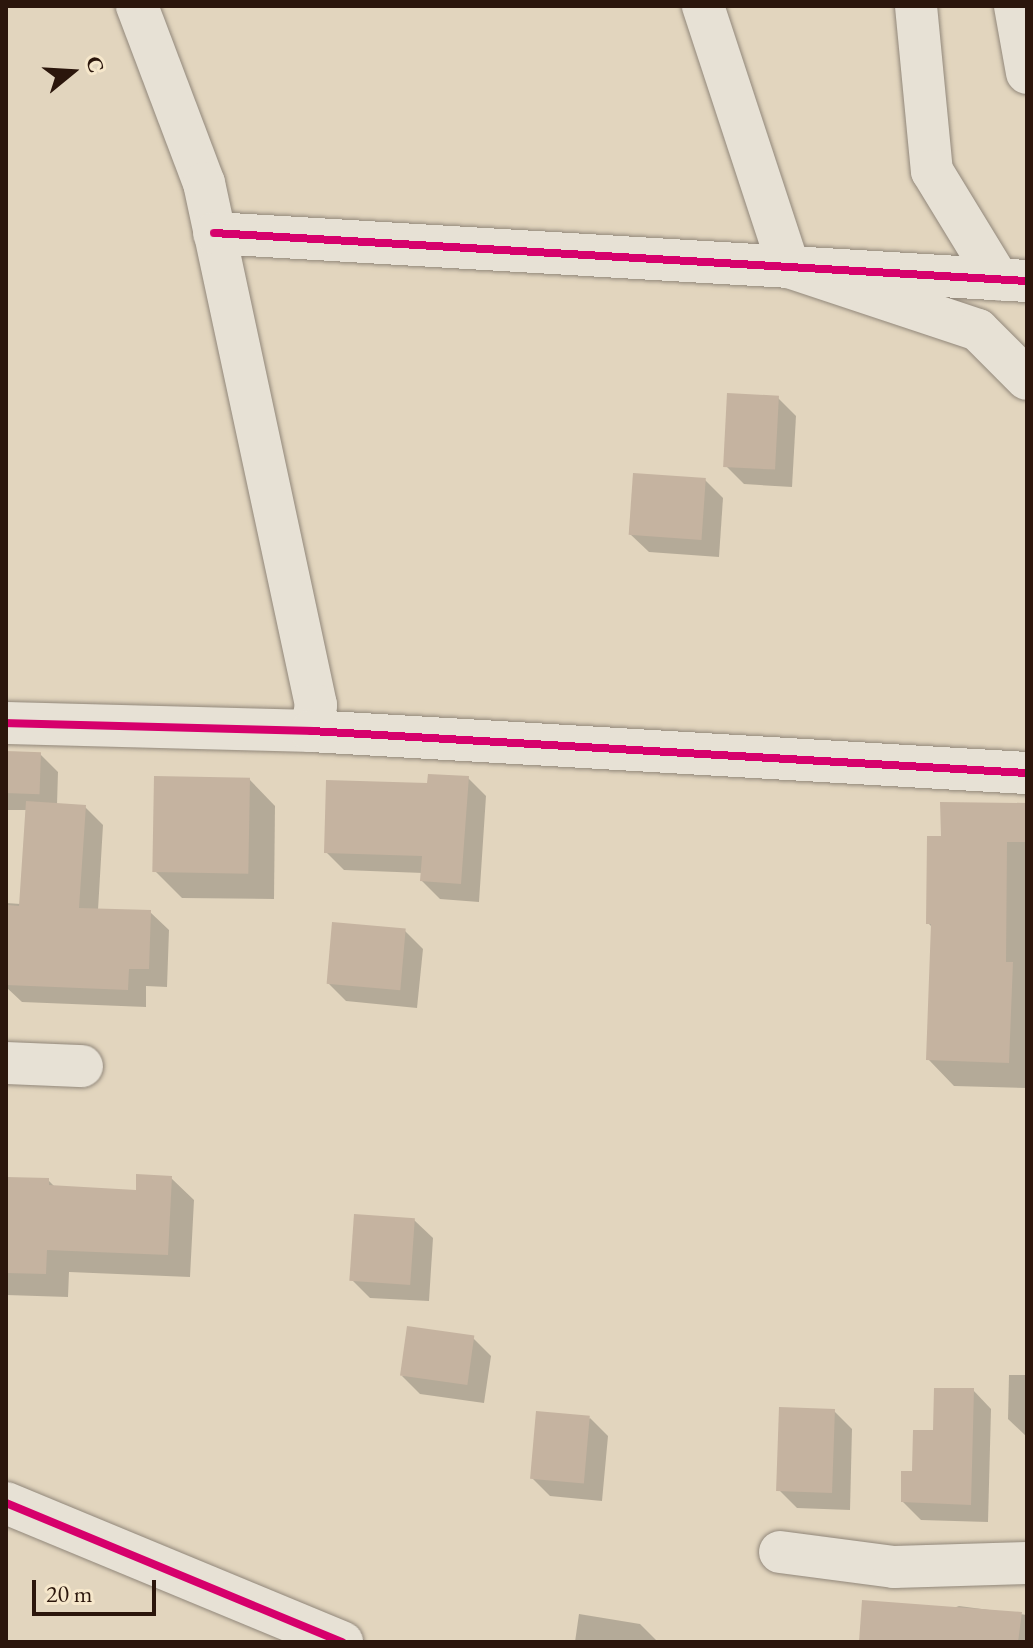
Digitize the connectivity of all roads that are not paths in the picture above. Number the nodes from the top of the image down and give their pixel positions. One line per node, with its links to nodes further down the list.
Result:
1 (137, 6): 6 (street)
2 (703, 6): 7 (street)
3 (916, 6): 8 (street)
4 (1015, 6): 5 (street)
5 (1027, 73)
6 (214, 233): 7 (street); 11 (street)
7 (789, 267): 8 (street); 9 (street)
8 (1012, 280)
9 (1027, 379)
10 (6, 723): 11 (street)
11 (311, 731): 12 (street)
12 (1027, 773)
13 (6, 1063): 14 (street)
14 (82, 1066)
15 (6, 1503): 18 (street)
16 (780, 1552): 17 (street)
17 (1027, 1563)
18 (342, 1642)

